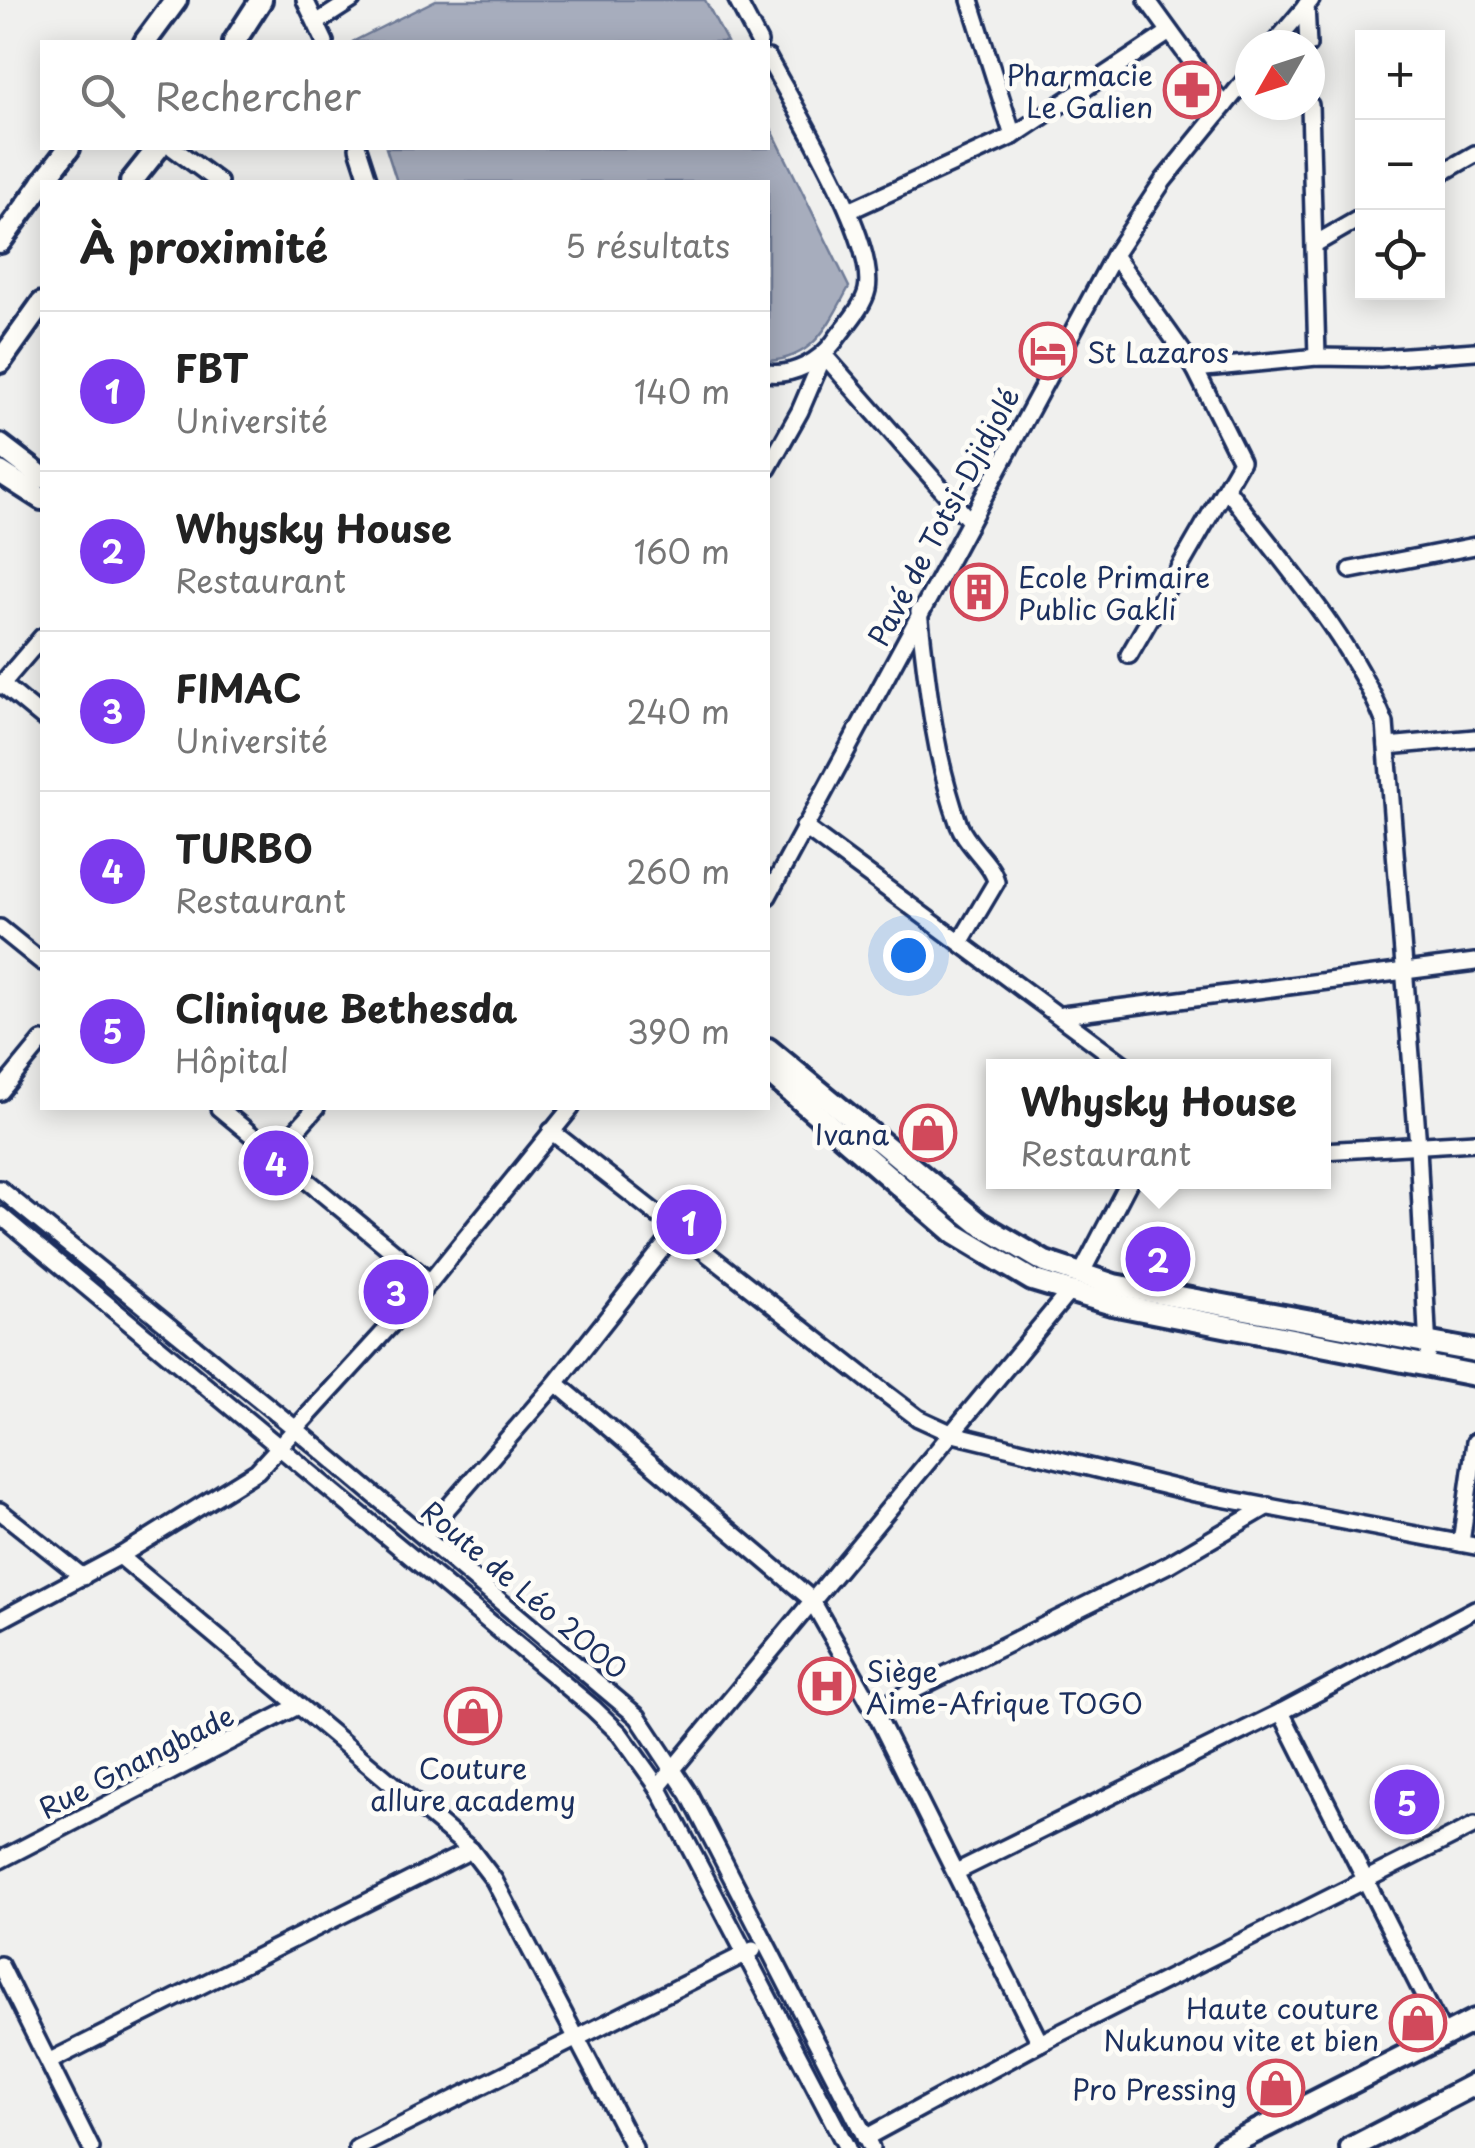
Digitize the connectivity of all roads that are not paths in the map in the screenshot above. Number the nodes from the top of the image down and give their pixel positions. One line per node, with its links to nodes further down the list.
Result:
1 (176, 0): 13 (main road)
2 (261, 0): 14 (main road)
3 (305, 0): 9 (street)
4 (352, 0): 9 (street)
5 (737, 0): 16 (street)
6 (970, 0): 21 (street)
7 (1147, 0): 12 (street)
8 (1308, 2): 10 (street); 11 (street)
9 (318, 22): 15 (street)
10 (1286, 30)
11 (1308, 30)
12 (1168, 33): 19 (street); 21 (street)
13 (146, 40)
14 (235, 40)
15 (324, 40)
16 (758, 40)
17 (770, 62): 33 (street)
18 (1235, 92): 19 (street, Pavé de Totsi-Djidjolé)
19 (1224, 106): 37 (street, Pavé de Totsi-Djidjolé)
20 (1311, 120): 36 (street)
21 (1013, 136): 33 (street)
22 (68, 150): 28 (main road)
23 (156, 150): 29 (main road)
24 (177, 150): 30 (street)
25 (359, 150): 31 (street)
26 (1475, 154): 27 (street)
27 (1445, 171)
28 (45, 180)
29 (133, 180)
30 (216, 180)
31 (368, 180)
32 (40, 187): 35 (main road)
33 (849, 211): 40 (street)
34 (1355, 221): 36 (street)
35 (0, 242)
36 (1315, 244): 41 (street)
37 (1114, 255): 43 (street); 51 (street, Pavé de Totsi-Djidjolé)
38 (40, 306): 42 (main road)
39 (1475, 351): 41 (street)
40 (824, 355): 44 (street); 46 (street); 51 (street)
41 (1317, 357): 43 (street)
42 (0, 362)
43 (1195, 369): 49 (street)
44 (770, 373)
45 (0, 446): 48 (main road)
46 (770, 464)
47 (0, 472): 50 (main road)
48 (40, 476)
49 (1226, 488): 56 (street); 60 (street)
50 (40, 498)
51 (968, 519): 54 (street, Pavé de Totsi-Djidjolé)
52 (1475, 546): 53 (street)
53 (1351, 570)
54 (919, 611): 61 (street, Pavé de Totsi-Djidjolé); 64 (street)
55 (40, 638): 57 (street)
56 (1129, 654)
57 (1, 685): 58 (street)
58 (40, 715)
59 (1475, 738): 60 (street)
60 (1387, 746): 67 (street)
61 (804, 827): 62 (street, Pavé de Totsi-Djidjolé); 64 (street)
62 (770, 892)
63 (0, 928): 65 (street)
64 (961, 941): 68 (street)
65 (40, 960)
66 (1475, 962): 67 (street)
67 (1406, 972): 68 (street); 79 (street)
68 (1063, 1015): 71 (street)
69 (40, 1043): 73 (street)
70 (770, 1051): 87 (main road)
71 (1117, 1059)
72 (770, 1074): 87 (main road)
73 (0, 1092)
74 (221, 1110): 81 (street)
75 (314, 1110): 81 (street)
76 (570, 1110): 77 (street)
77 (551, 1130): 85 (street); 86 (street)
78 (1475, 1142): 79 (street)
79 (1418, 1146): 80 (street); 88 (street)
80 (1331, 1151)
81 (276, 1154): 86 (street)
82 (0, 1189): 93 (street, Route de Léo 2000)
83 (1126, 1189): 87 (street)
84 (0, 1215): 96 (street, Route de Léo 2000)
85 (677, 1230): 92 (street); 94 (street)
86 (430, 1282): 93 (street)
87 (1074, 1285): 88 (main road); 90 (main road); 94 (street)
88 (1427, 1342): 89 (main road); 90 (street)
89 (1475, 1351)
90 (1428, 1366): 91 (main road)
91 (1475, 1374)
92 (556, 1383): 99 (street); 103 (street)
93 (297, 1430): 96 (street); 99 (street, Route de Léo 2000)
94 (952, 1434): 97 (street); 103 (street)
95 (1475, 1442): 100 (street)
96 (282, 1447): 101 (street); 110 (street, Route de Léo 2000)
97 (1268, 1506): 100 (street); 107 (street)
98 (0, 1511): 102 (street)
99 (424, 1536): 109 (street, Route de Léo 2000)
100 (1468, 1544)
101 (120, 1556): 102 (street); 106 (street)
102 (82, 1577): 105 (street)
103 (811, 1599): 107 (street); 109 (street)
104 (1475, 1609): 108 (street)
105 (0, 1620)
106 (296, 1707): 112 (street); 113 (street, Rue Gnangbade)
107 (874, 1710): 114 (street)
108 (1282, 1712): 114 (street); 115 (street)
109 (674, 1768): 110 (street); 116 (street, Route de Léo 2000)
110 (658, 1788): 117 (street, Route de Léo 2000)
111 (1475, 1824): 115 (street)
112 (471, 1850): 120 (street); 123 (street)
113 (0, 1860)
114 (956, 1872): 122 (street)
115 (1368, 1880): 121 (street); 122 (street)
116 (766, 1944): 117 (street); 125 (street, Route de Léo 2000)
117 (748, 1952): 120 (street); 129 (street, Route de Léo 2000)
118 (0, 1964): 123 (street)
119 (1475, 2020): 121 (main road)
120 (576, 2036): 127 (street); 128 (street)
121 (1444, 2036): 130 (main road)
122 (1040, 2043): 125 (street)
123 (50, 2062): 126 (street)
124 (1475, 2084): 131 (main road)
125 (868, 2143)
126 (91, 2148)
127 (357, 2148)
128 (634, 2148)
129 (847, 2148)
130 (1223, 2148)
131 (1351, 2148)

